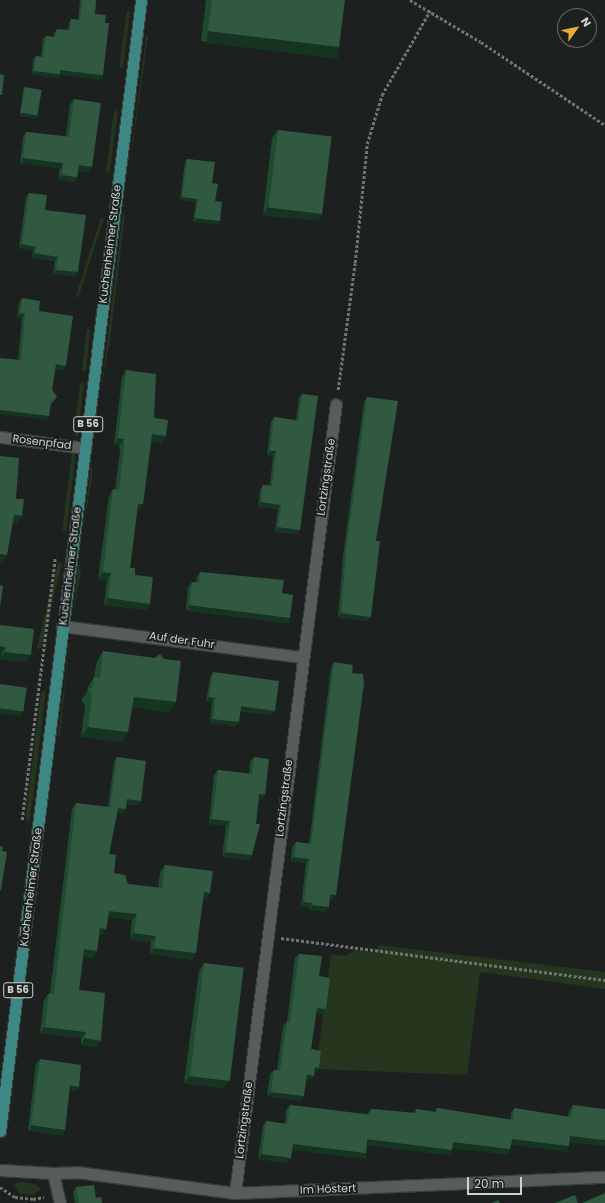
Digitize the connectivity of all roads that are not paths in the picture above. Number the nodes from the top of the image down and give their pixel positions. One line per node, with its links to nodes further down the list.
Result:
1 (140, 0): 4 (main road, Kuchenheimer Straße / B 56)
2 (336, 404): 6 (street, Lortzingstraße)
3 (0, 437): 4 (street, Rosenpfad)
4 (85, 448): 5 (main road, Kuchenheimer Straße / B 56)
5 (62, 626): 6 (street, Auf der Fuhr); 7 (main road, Kuchenheimer Straße / B 56)
6 (302, 656): 11 (street, Lortzingstraße)
7 (0, 1131)
8 (0, 1170): 9 (street, Im Höstert)
9 (53, 1173): 11 (street, Im Höstert); 12 (street)
10 (605, 1177): 11 (street, Im Höstert)
11 (235, 1193)
12 (59, 1199)

